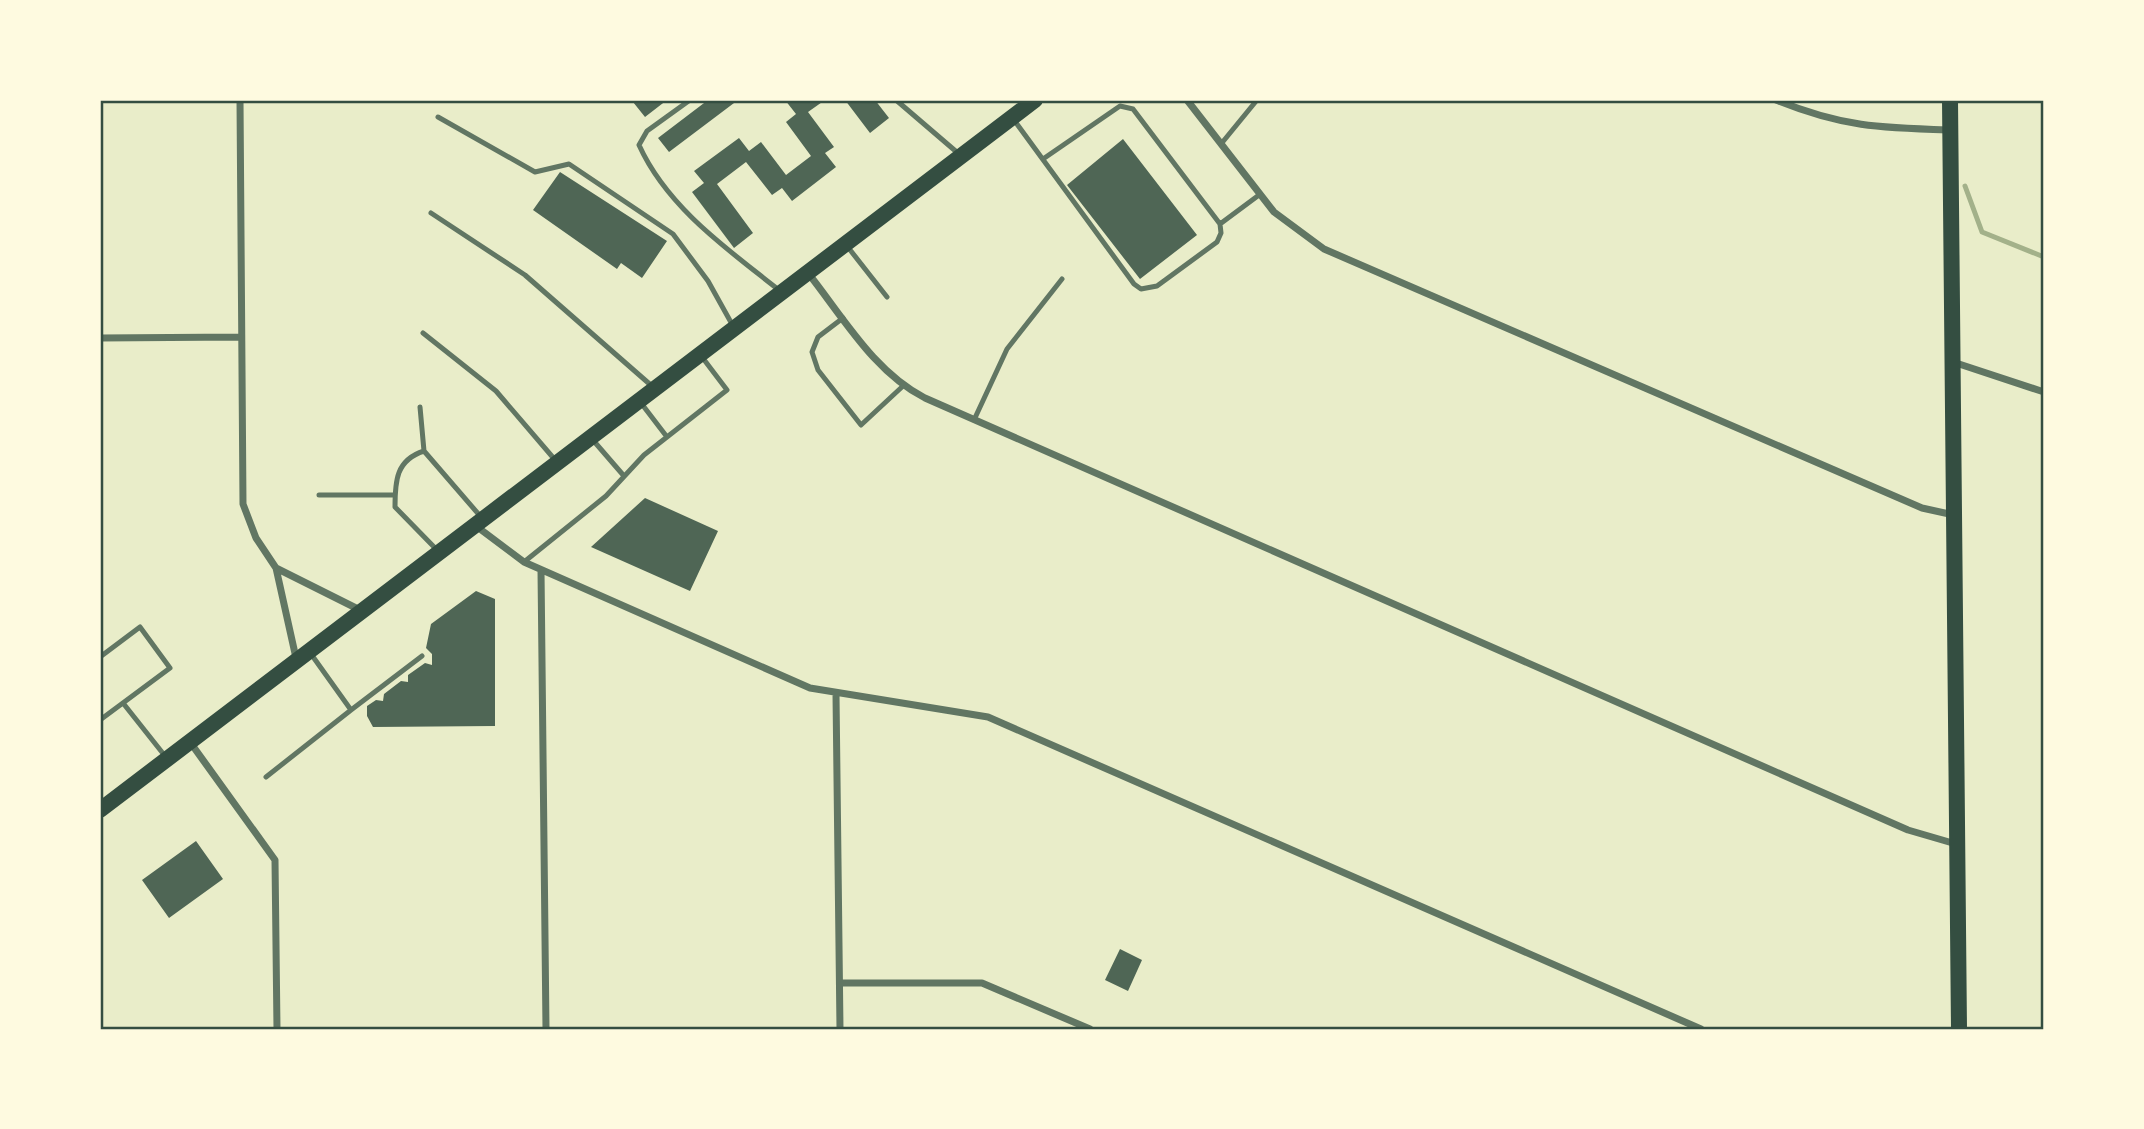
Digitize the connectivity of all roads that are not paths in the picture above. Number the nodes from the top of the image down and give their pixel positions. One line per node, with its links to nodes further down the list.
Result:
1 (240, 100): 26 (street)
2 (690, 100): 21 (lane)
3 (896, 100): 13 (lane)
4 (1035, 100): 10 (main road)
5 (1187, 100): 12 (street)
6 (1257, 100): 12 (lane)
7 (1776, 100): 11 (street)
8 (1950, 100): 11 (main road)
9 (438, 117): 24 (lane)
10 (1012, 117): 13 (main road); 14 (lane)
11 (1950, 130): 29 (main road)
12 (1221, 145): 15 (street)
13 (961, 156): 18 (main road)
14 (1042, 159): 17 (lane); 17 (lane)
15 (1259, 195): 17 (lane); 43 (street)
16 (431, 213): 31 (lane)
17 (1220, 223)
18 (845, 243): 19 (main road); 22 (lane)
19 (808, 272): 21 (main road); 23 (street)
20 (1062, 279): 35 (lane)
21 (782, 292): 24 (main road)
22 (887, 297)
23 (844, 318): 30 (street); 30 (lane)
24 (735, 328): 28 (main road)
25 (423, 333): 39 (lane)
26 (240, 337): 27 (street); 47 (street)
27 (100, 338)
28 (700, 355): 31 (main road); 36 (lane)
29 (1953, 362): 32 (street); 43 (main road)
30 (903, 386): 35 (street)
31 (655, 388): 33 (main road)
32 (2044, 392)
33 (639, 401): 36 (lane); 37 (main road)
34 (420, 407): 38 (lane)
35 (974, 420): 61 (street)
36 (667, 437): 40 (lane)
37 (591, 438): 39 (main road); 40 (lane)
38 (424, 451): 42 (lane); 44 (lane)
39 (558, 463): 44 (main road)
40 (624, 476): 46 (lane)
41 (319, 495): 42 (lane)
42 (395, 495): 45 (lane)
43 (1954, 515): 61 (main road)
44 (479, 523): 45 (main road); 46 (street)
45 (440, 553): 49 (main road)
46 (524, 562): 48 (street)
47 (276, 568): 49 (street); 50 (street)
48 (541, 570): 53 (street); 64 (street)
49 (362, 611): 50 (main road)
50 (303, 656): 55 (lane); 57 (main road)
51 (422, 656): 55 (lane)
52 (100, 657): 54 (lane)
53 (836, 694): 62 (street); 67 (street)
54 (123, 703): 56 (lane); 58 (lane)
55 (351, 710): 59 (lane)
56 (100, 720)
57 (190, 742): 58 (main road); 63 (street)
58 (167, 759): 60 (main road)
59 (266, 777)
60 (100, 810)
61 (1957, 845): 68 (main road)
62 (840, 983): 65 (street); 66 (street)
63 (277, 1029)
64 (546, 1029)
65 (840, 1029)
66 (1090, 1029)
67 (1701, 1029)
68 (1959, 1029)

